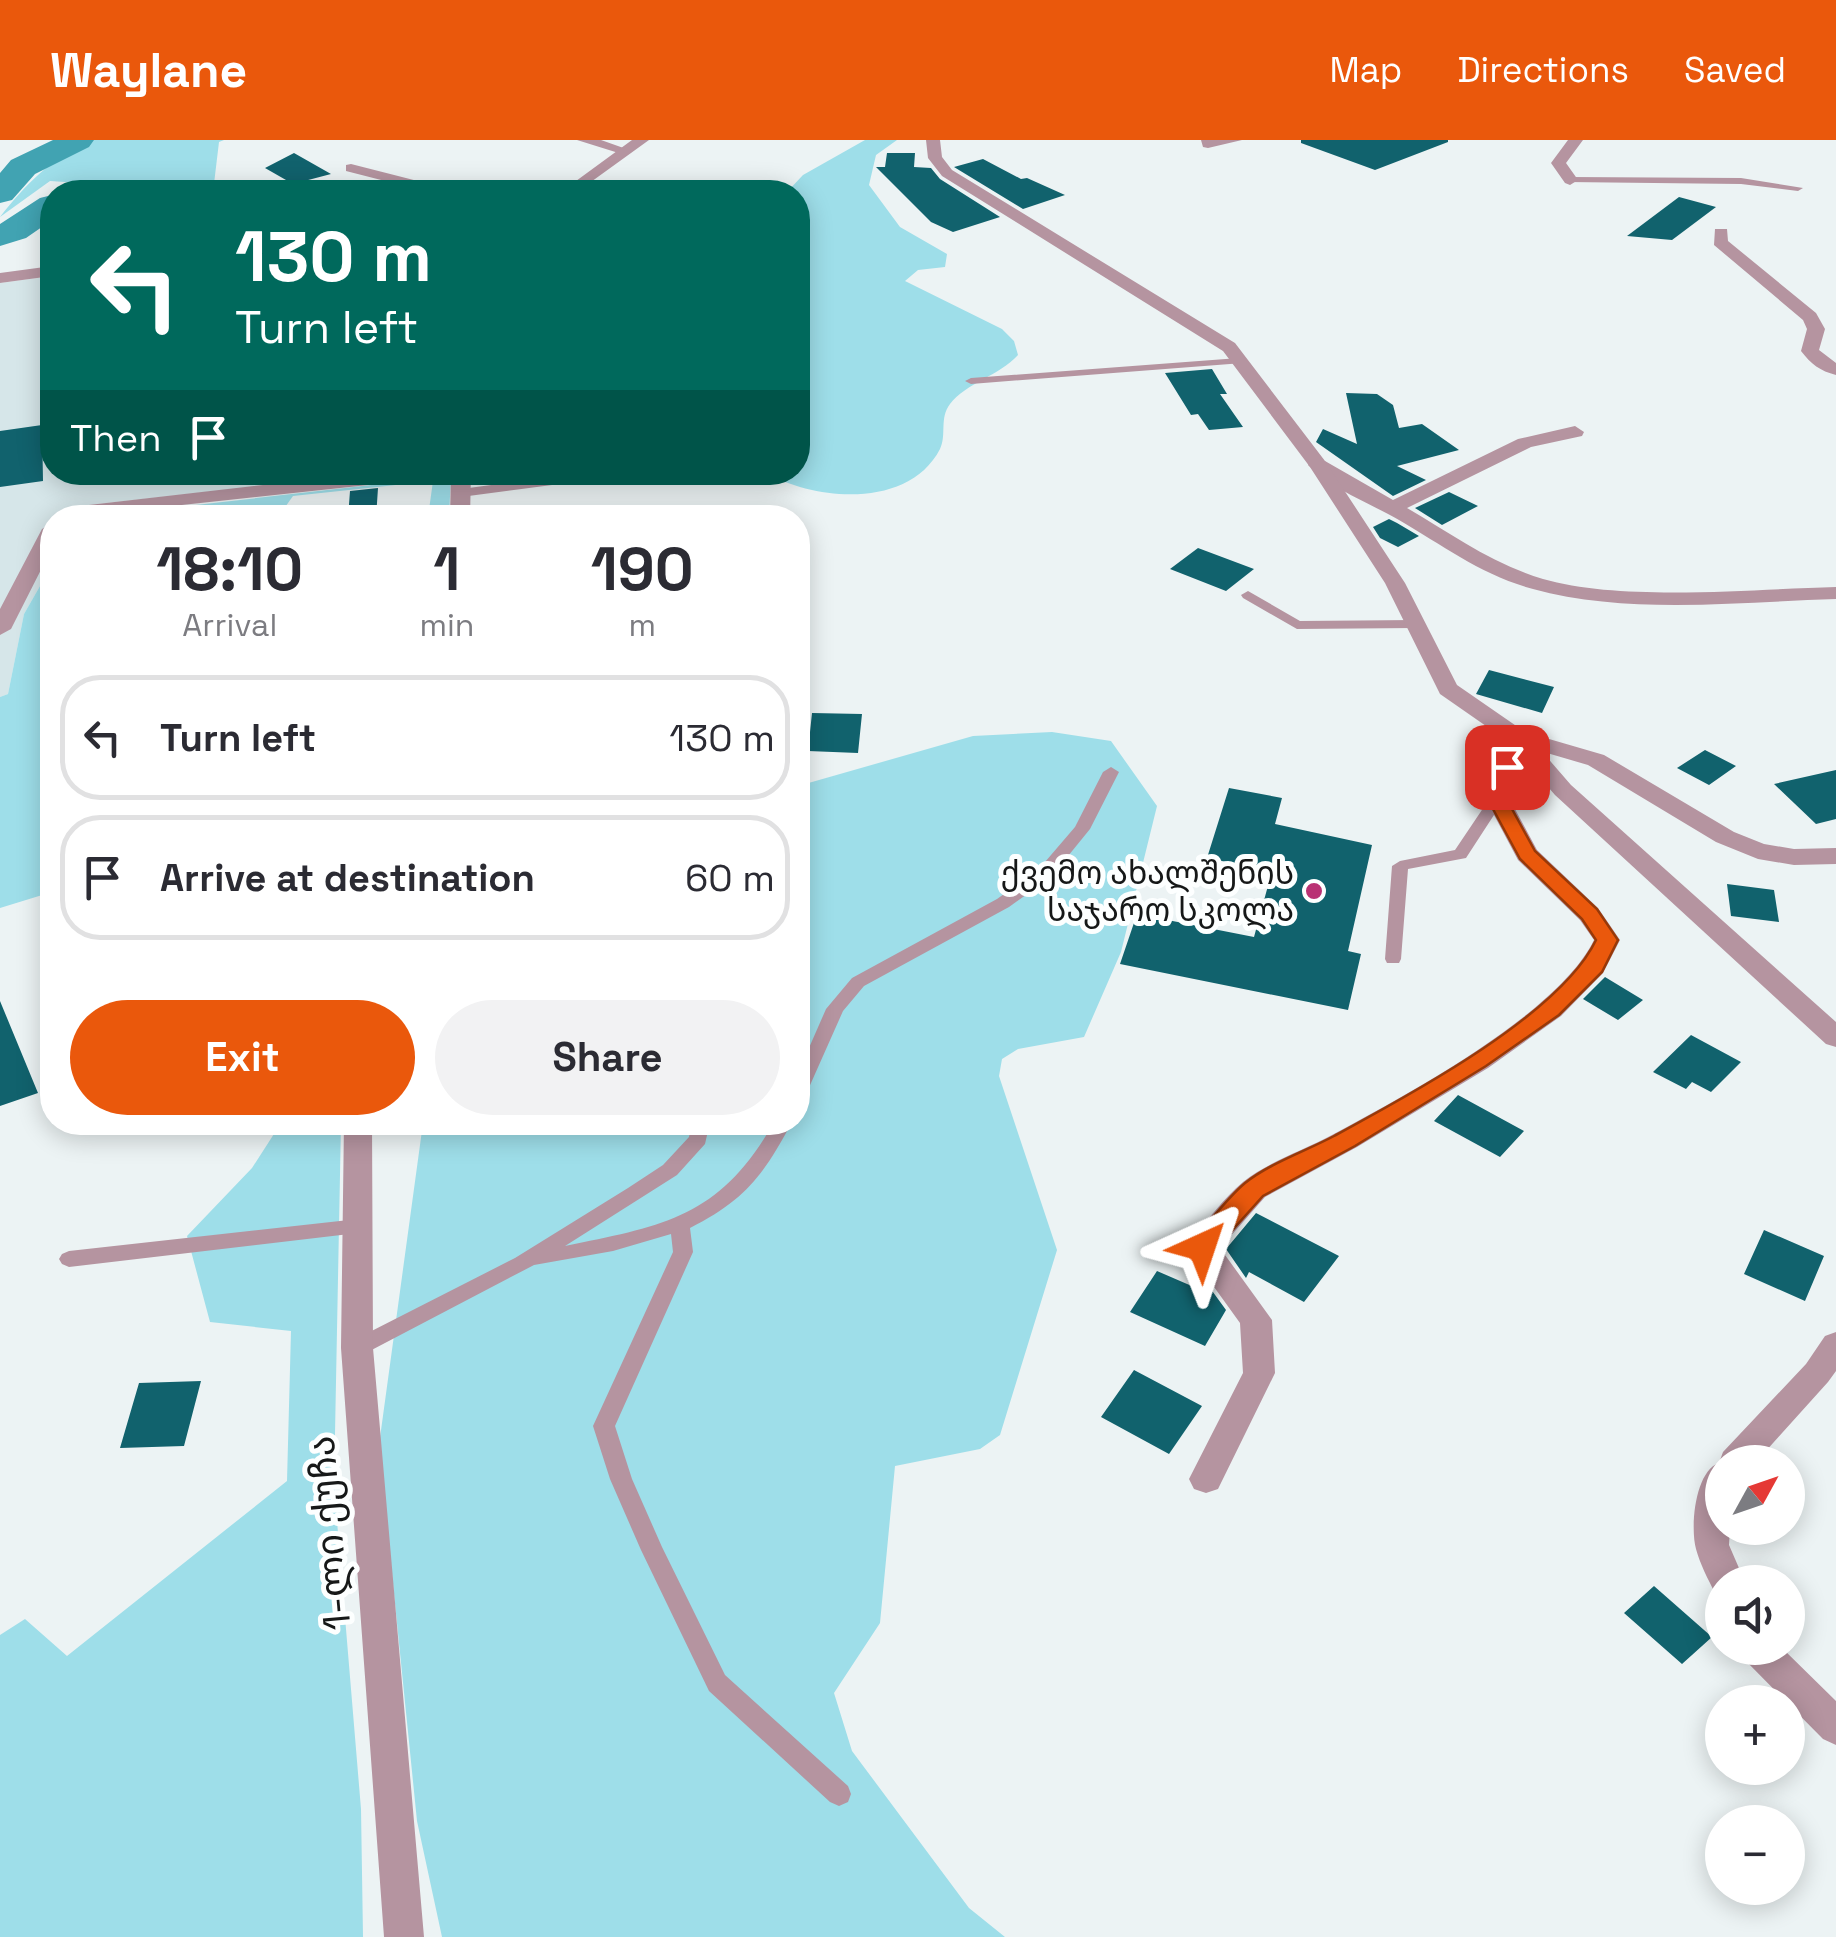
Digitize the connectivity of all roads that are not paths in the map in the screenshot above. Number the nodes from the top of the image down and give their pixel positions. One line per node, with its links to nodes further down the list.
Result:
1 (584, 140): 7 (street)
2 (642, 140): 7 (street)
3 (933, 140): 16 (street)
4 (1208, 140): 5 (street)
5 (1235, 140)
6 (1576, 140): 11 (street)
7 (625, 151): 10 (street)
8 (351, 168): 9 (street)
9 (398, 180)
10 (585, 180)
11 (1570, 180): 12 (lane)
12 (1798, 188)
13 (1721, 232): 17 (street)
14 (40, 273): 15 (street)
15 (0, 278)
16 (1239, 360): 18 (lane); 20 (street)
17 (1836, 370)
18 (970, 381)
19 (1575, 432): 23 (street)
20 (1318, 465): 23 (street); 27 (street)
21 (318, 485): 22 (street)
22 (142, 505)
23 (1391, 508): 25 (street)
24 (40, 552): 28 (street)
25 (1836, 593)
26 (1248, 595): 27 (lane)
27 (1415, 624): 29 (street)
28 (0, 629)
29 (1517, 737): 31 (street); 32 (street); 34 (street)
30 (1110, 772): 35 (lane)
31 (1496, 798): 33 (lane); 46 (street)
32 (1836, 856)
33 (1393, 959)
34 (1836, 1037)
35 (810, 1065)
36 (358, 1135): 40 (street, 1-ლი ქუჩა)
37 (699, 1135): 42 (lane)
38 (776, 1135): 39 (lane)
39 (680, 1225): 42 (lane); 49 (lane)
40 (358, 1226): 41 (lane); 44 (street, 1-ლი ქუჩა)
41 (70, 1259)
42 (522, 1263): 44 (lane)
43 (1836, 1346): 45 (street)
44 (357, 1348): 50 (street, 1-ლი ქუჩა)
45 (1751, 1445)
46 (1206, 1479)
47 (1775, 1665): 48 (street)
48 (1836, 1727)
49 (839, 1794)
50 (404, 1937)

